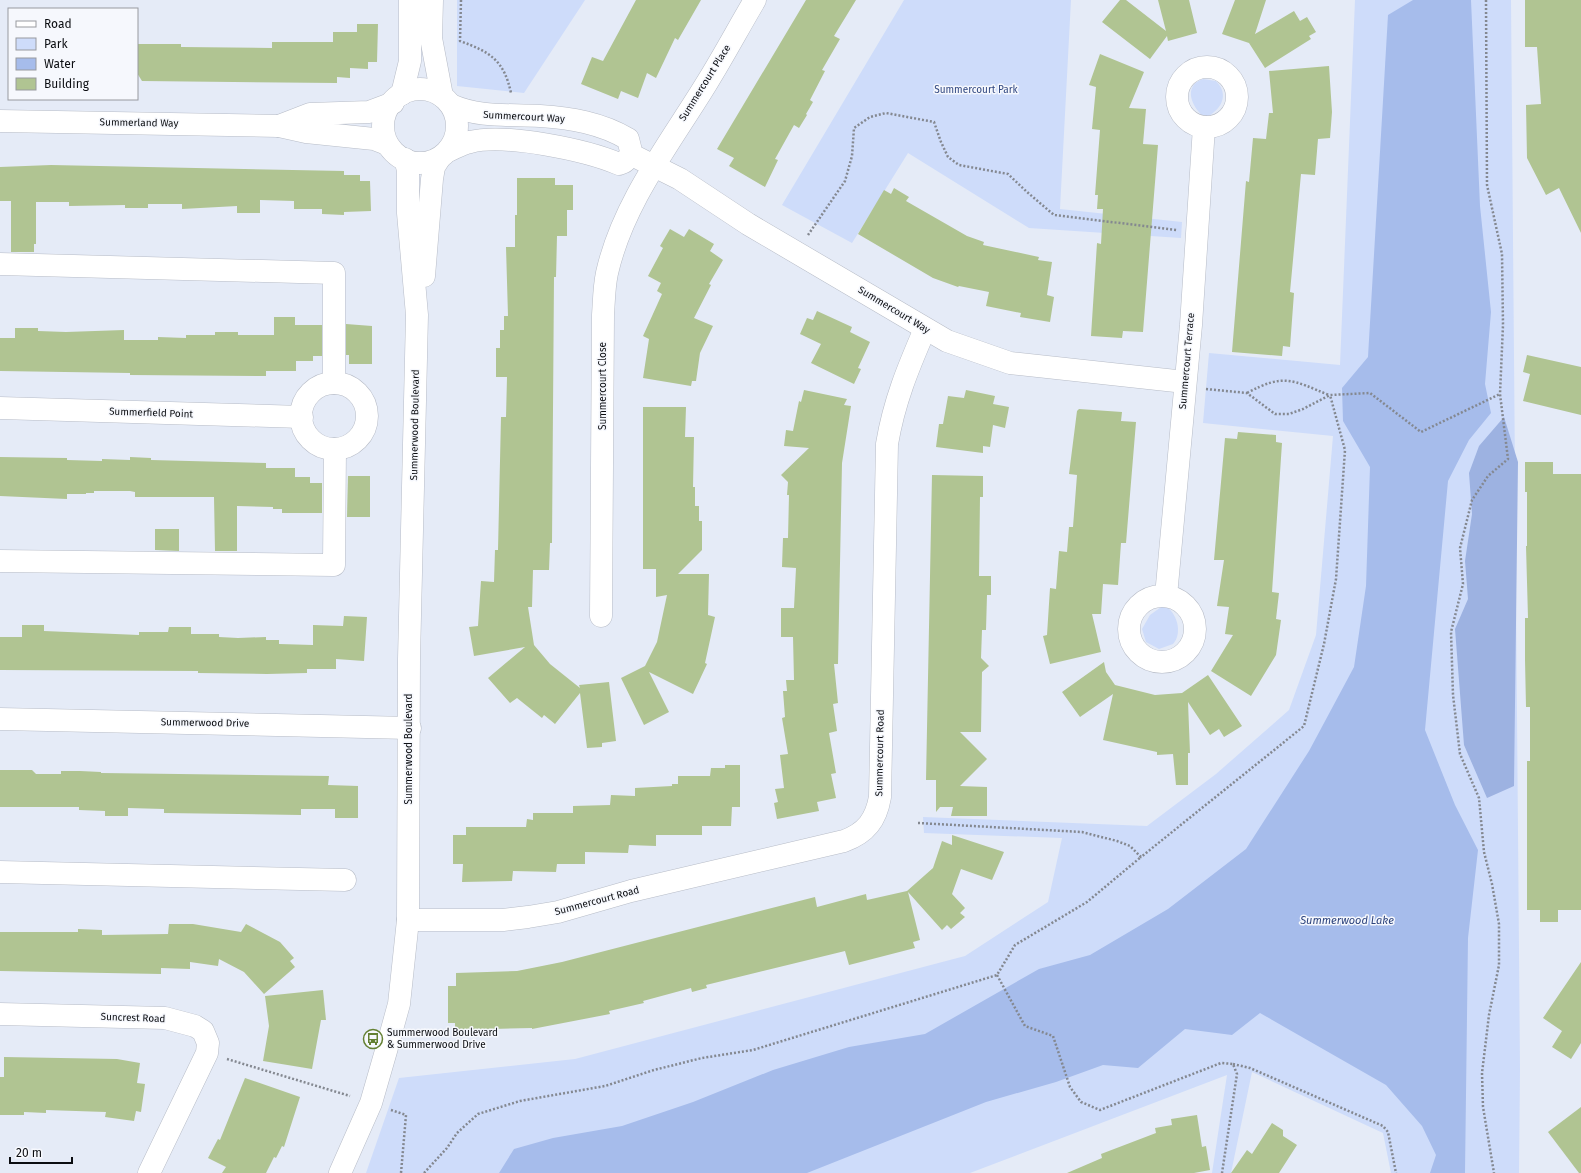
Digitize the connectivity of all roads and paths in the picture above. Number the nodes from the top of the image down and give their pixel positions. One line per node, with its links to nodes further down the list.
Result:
1 (410, 0): 6 (street)
2 (432, 0): 8 (street)
3 (461, 0): 7 (path)
4 (755, 0): 16 (street, Summercourt Place)
5 (1486, 0): 25 (path)
6 (397, 98): 8 (street); 10 (street, Summerland Way); 12 (street)
7 (511, 98)
8 (446, 100): 13 (street); 14 (street, Summercourt Way)
9 (0, 121): 10 (street, Summerland Way)
10 (279, 126): 12 (street, Summerland Way)
11 (1204, 127): 23 (street, Summercourt Terrace)
12 (387, 144): 15 (street)
13 (443, 155): 14 (street); 15 (street); 20 (street, Summerwood Boulevard)
14 (632, 155): 16 (street, Summercourt Way)
15 (405, 159): 20 (street, Summerwood Boulevard)
16 (654, 166): 21 (street, Summercourt Way); 32 (street, Summercourt Close)
17 (1183, 231): 18 (path)
18 (805, 239)
19 (0, 264): 22 (street)
20 (417, 315): 34 (street, Summerwood Boulevard)
21 (925, 329): 23 (street, Summercourt Way); 39 (street, Summercourt Road)
22 (334, 383): 28 (street); 29 (street)
23 (1194, 385): 24 (path); 31 (street, Summercourt Terrace)
24 (1247, 393): 26 (path); 26 (path)
25 (1500, 394): 26 (path); 52 (path)
26 (1330, 395): 36 (path)
27 (0, 408): 28 (street, Summerfield Point)
28 (302, 417): 29 (street)
29 (335, 449): 30 (street)
30 (0, 561)
31 (1166, 596)
32 (601, 616)
33 (0, 719): 34 (street, Summerwood Drive)
34 (410, 728): 39 (street, Summerwood Boulevard)
35 (918, 823): 36 (path)
36 (1141, 857): 40 (path)
37 (0, 872): 38 (street)
38 (345, 880)
39 (408, 920): 47 (street, Summerwood Boulevard)
40 (998, 975): 43 (path); 49 (path)
41 (0, 1014): 46 (street, Suncrest Road)
42 (226, 1058): 44 (path)
43 (1233, 1064): 50 (path); 51 (path)
44 (357, 1098)
45 (406, 1115): 48 (path)
46 (149, 1173)
47 (340, 1173)
48 (401, 1173)
49 (424, 1173)
50 (1222, 1173)
51 (1396, 1173)
52 (1494, 1173)

